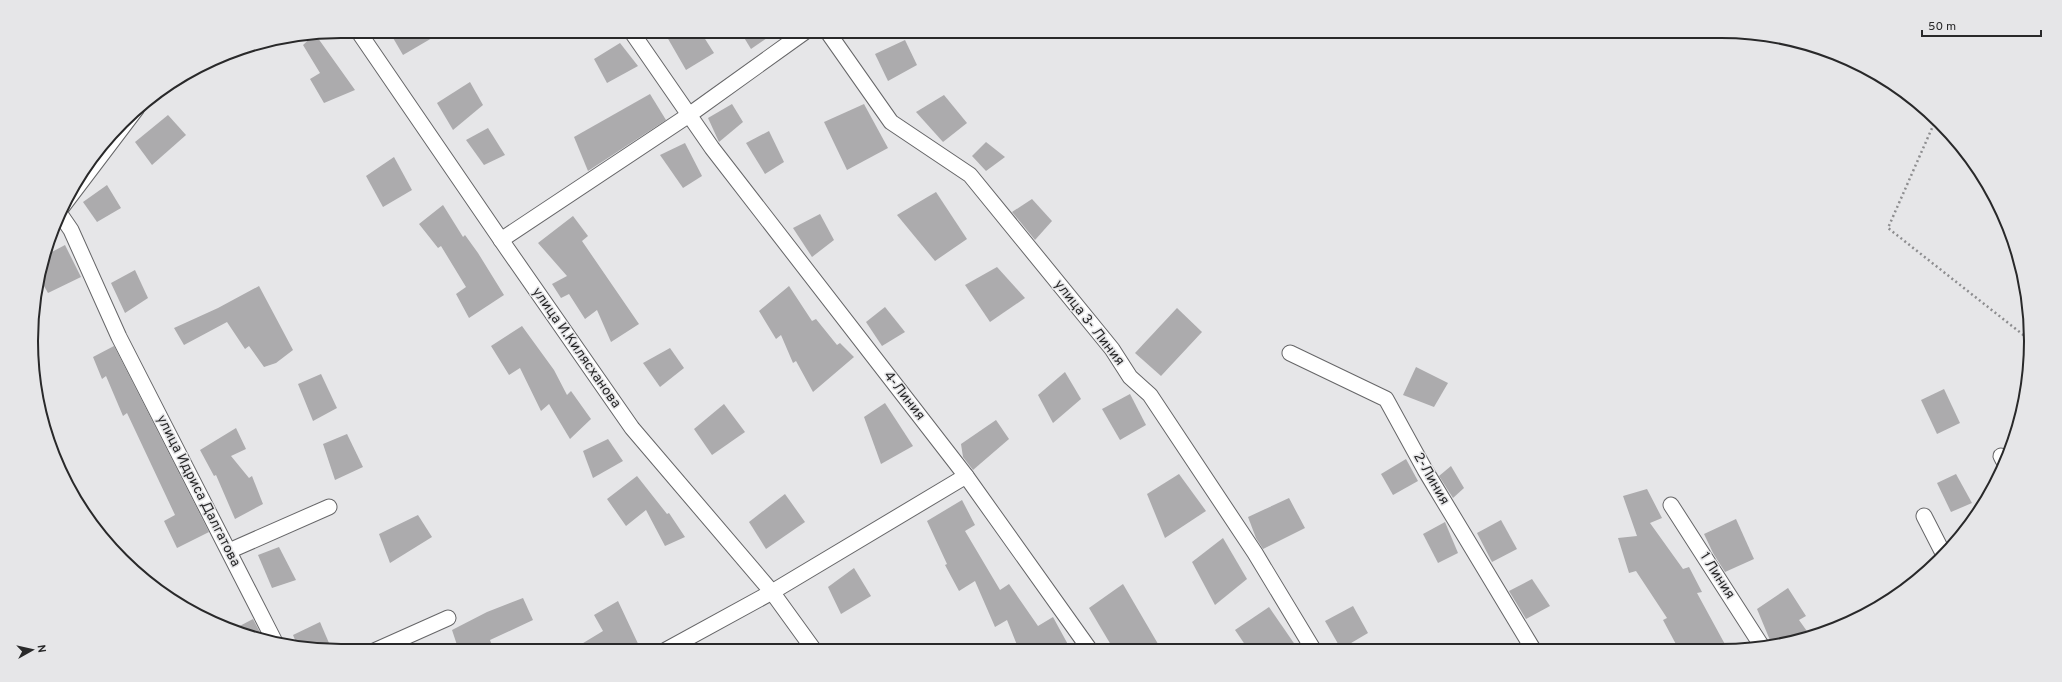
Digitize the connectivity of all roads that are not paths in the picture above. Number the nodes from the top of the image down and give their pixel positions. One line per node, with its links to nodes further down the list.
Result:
1 (363, 38): 7 (street, улица И.Килясханова)
2 (636, 38): 5 (street, 4-Линия)
3 (796, 38): 5 (street)
4 (832, 38): 23 (street, улица 3- Линия)
5 (689, 115): 7 (street); 9 (street, 4-Линия)
6 (64, 219): 14 (street, улица Идриса Далгатова)
7 (501, 240): 15 (street, улица И.Килясханова)
8 (1290, 353): 24 (street, 2-Линия)
9 (966, 476): 15 (street); 22 (street, 4-Линия)
10 (1671, 505): 18 (street, 1 Линия)
11 (329, 507): 14 (street)
12 (1924, 516): 13 (street)
13 (1941, 549)
14 (229, 551): 17 (street, улица Идриса Далгатова)
15 (772, 592): 20 (street); 21 (street, улица И.Килясханова)
16 (448, 618): 19 (street)
17 (272, 636)
18 (1759, 641)
19 (390, 644)
20 (677, 644)
21 (810, 644)
22 (1086, 644)
23 (1310, 644)
24 (1530, 644)

